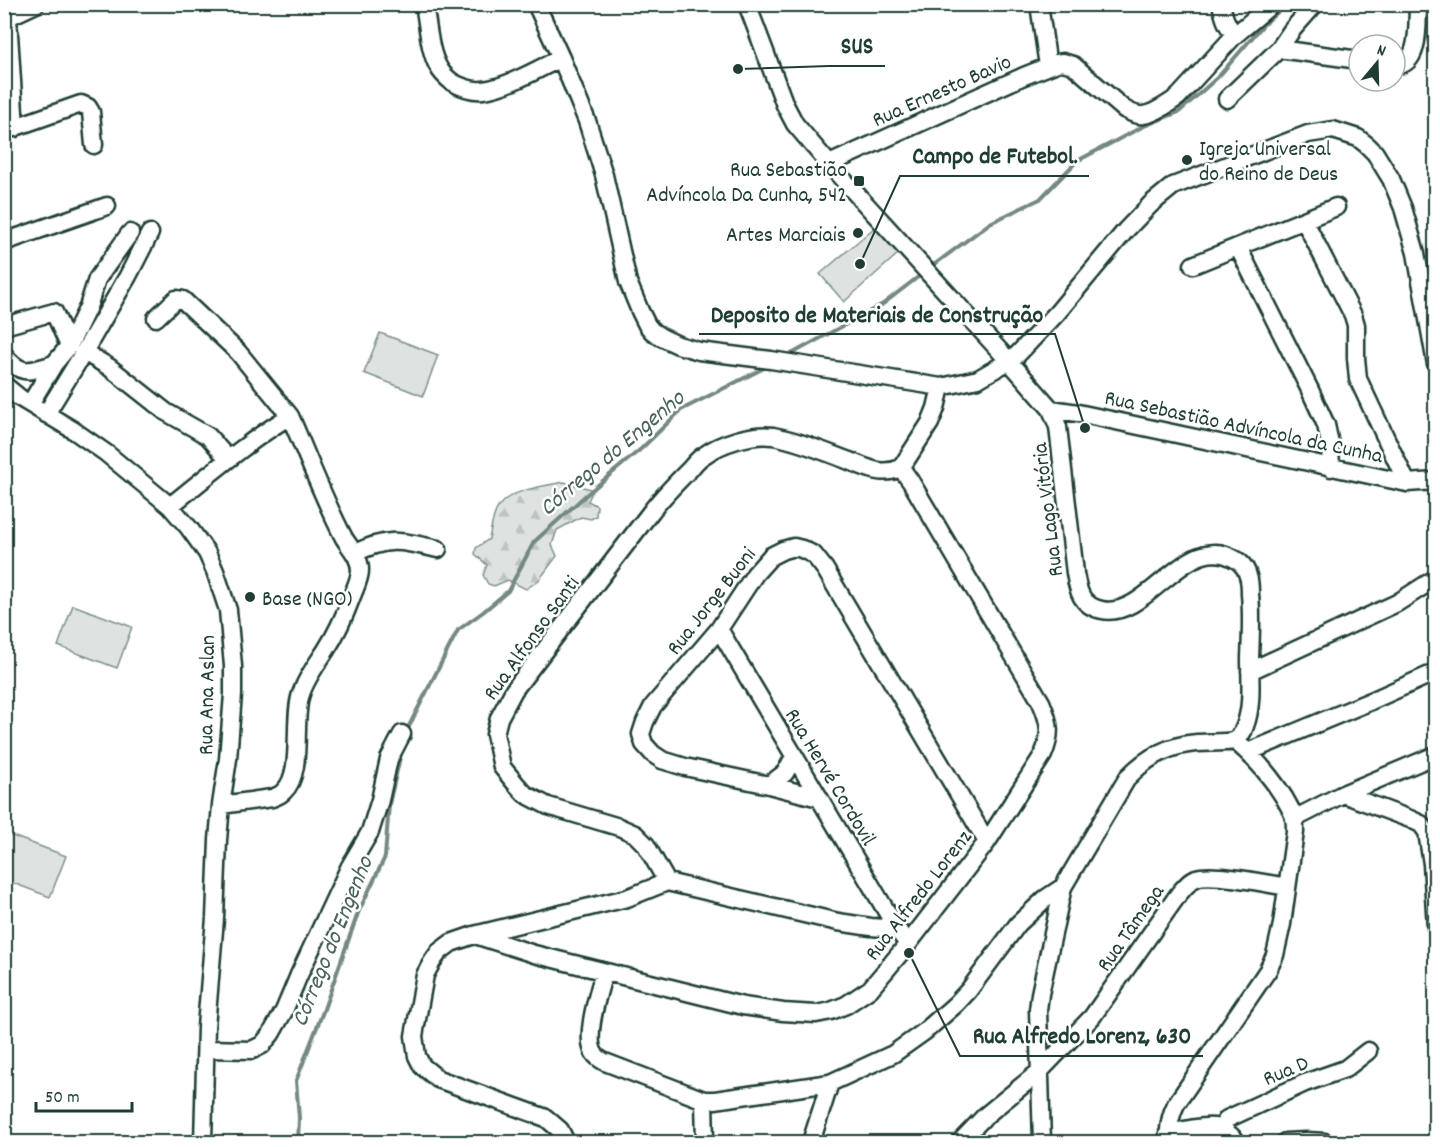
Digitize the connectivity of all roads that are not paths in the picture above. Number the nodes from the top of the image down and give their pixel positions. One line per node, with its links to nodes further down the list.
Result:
1 (36, 4): 10 (street)
2 (424, 4): 13 (street)
3 (536, 4): 13 (street)
4 (747, 4): 20 (street)
5 (1039, 4): 16 (street)
6 (1221, 4): 11 (street)
7 (1272, 4): 11 (street)
8 (1315, 4): 12 (street)
9 (1418, 4): 15 (street)
10 (6, 18): 18 (street)
11 (1235, 35): 16 (street, Rua Ernesto Bavio)
12 (1279, 49): 14 (street); 17 (street)
13 (561, 58): 37 (street)
14 (1347, 58)
15 (1407, 62)
16 (1048, 66): 20 (street, Rua Ernesto Bavio)
17 (1227, 99)
18 (10, 130): 19 (street)
19 (94, 145)
20 (829, 165): 33 (street)
21 (107, 206): 26 (street)
22 (1336, 207): 23 (street)
23 (1304, 220): 27 (street); 46 (street)
24 (130, 233): 31 (street)
25 (150, 233): 31 (street)
26 (4, 242)
27 (1238, 247): 28 (street); 44 (street)
28 (1193, 265)
29 (156, 318): 41 (street)
30 (4, 326): 31 (street)
31 (76, 349): 34 (street); 40 (street); 42 (street)
32 (4, 355): 34 (street)
33 (1009, 361): 35 (street); 37 (street); 39 (street)
34 (54, 364): 38 (street)
35 (1436, 364)
36 (4, 385): 38 (street, Rua Ana Aslan)
37 (941, 387): 43 (street)
38 (25, 401): 40 (street, Rua Ana Aslan)
39 (1051, 409): 44 (street, Rua Sebastião Advíncola da Cunha); 52 (street, Rua Lago Vitória)
40 (46, 414): 47 (street, Rua Ana Aslan)
41 (290, 416): 42 (street); 49 (street)
42 (228, 459): 47 (street)
43 (901, 468): 64 (street, Rua Alfredo Lorenz); 65 (street, Rua Alfonso Santi)
44 (1331, 468): 46 (street, Rua Sebastião Advíncola da Cunha)
45 (1436, 481): 46 (street, Rua Sebastião Advíncola da Cunha)
46 (1407, 483)
47 (170, 506): 62 (street, Rua Ana Aslan)
48 (438, 549): 49 (street)
49 (355, 552): 62 (street)
50 (1436, 578): 52 (street)
51 (718, 629): 58 (street, Rua Hervé Cordovil); 59 (street, Rua Jorge Buoni); 64 (street, Rua Jorge Buoni)
52 (1250, 671): 55 (street, Rua Lago Vitória)
53 (1436, 672): 56 (street)
54 (402, 734): 73 (street)
55 (1235, 741): 56 (street); 66 (street)
56 (1248, 752): 63 (street)
57 (1436, 754): 60 (street)
58 (794, 757): 59 (street); 61 (street, Rua Hervé Cordovil)
59 (769, 785): 61 (street, Rua Jorge Buoni)
60 (1343, 794): 63 (street); 68 (street)
61 (819, 798): 69 (street, Rua Hervé Cordovil)
62 (221, 805): 73 (street, Rua Ana Aslan)
63 (1294, 819): 67 (street)
64 (987, 842): 71 (street, Rua Alfredo Lorenz)
65 (667, 882): 69 (street); 70 (street)
66 (1063, 887): 75 (street); 76 (street)
67 (1287, 887): 75 (street, Rua Tâmega); 79 (street)
68 (1436, 927)
69 (897, 929): 71 (street, Rua Hervé Cordovil)
70 (474, 935): 72 (street, Rua Alfredo Lorenz); 81 (street)
71 (908, 944): 72 (street, Rua Alfredo Lorenz)
72 (603, 972): 77 (street)
73 (206, 1049): 80 (street, Rua Ana Aslan)
74 (1368, 1051): 78 (street, Rua D)
75 (1040, 1072): 84 (street, Rua Tâmega); 85 (street)
76 (830, 1083): 77 (street); 83 (street)
77 (704, 1100): 82 (street)
78 (1221, 1129): 79 (street); 86 (street)
79 (1168, 1138)
80 (203, 1143)
81 (566, 1143)
82 (705, 1143)
83 (811, 1143)
84 (960, 1143)
85 (1042, 1143)
86 (1237, 1143)
87 (1285, 1143): 88 (street)
88 (1325, 1143)

